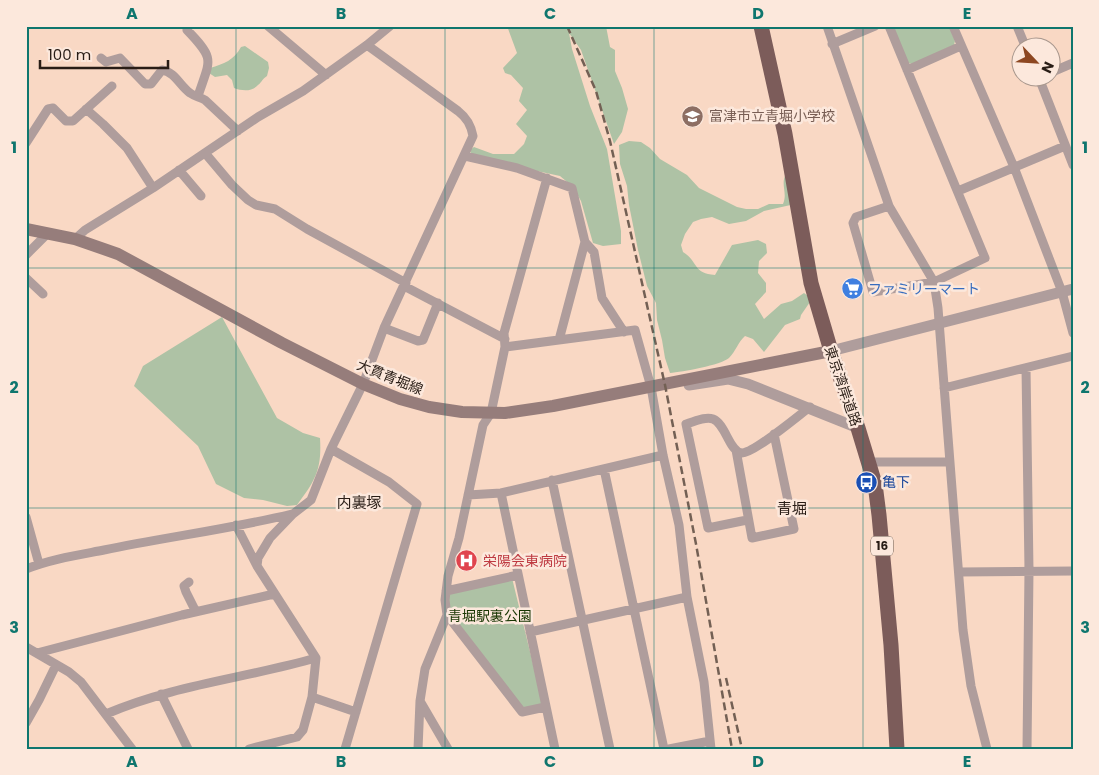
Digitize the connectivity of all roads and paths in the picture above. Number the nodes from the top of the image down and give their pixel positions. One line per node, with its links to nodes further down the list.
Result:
1 (189, 26): 19 (street)
2 (268, 26): 16 (street)
3 (390, 26): 12 (street)
4 (761, 26): 51 (highway, 東京湾岸道路 / 16)
5 (827, 26): 11 (street)
6 (875, 26): 11 (street)
7 (889, 26): 15 (street)
8 (953, 26): 13 (street)
9 (1017, 26): 10 (street)
10 (1022, 38)
11 (832, 44): 33 (street)
12 (367, 45): 16 (street); 25 (street)
13 (962, 46): 15 (street); 27 (street)
14 (101, 58): 19 (street)
15 (907, 70): 31 (street)
16 (326, 75): 21 (street)
17 (112, 86): 20 (street)
18 (1043, 88): 23 (street)
19 (198, 96): 21 (street)
20 (86, 109): 22 (street); 30 (street)
21 (238, 131): 24 (street)
22 (26, 143)
23 (1065, 146): 26 (street); 27 (street)
24 (205, 152): 28 (street); 41 (street)
25 (465, 156): 29 (street); 41 (street)
26 (1073, 165)
27 (1014, 167): 31 (street); 42 (street)
28 (180, 170): 30 (street); 32 (street)
29 (547, 178): 37 (street); 50 (street)
30 (152, 188): 36 (street)
31 (958, 191): 40 (street)
32 (201, 196)
33 (889, 206): 40 (street); 40 (street)
34 (26, 229): 35 (main road, 大貫青堀線)
35 (47, 234): 36 (main road, 大貫青堀線); 38 (street)
36 (75, 239): 54 (main road, 大貫青堀線)
37 (586, 242): 47 (street); 49 (street)
38 (26, 255)
39 (26, 278): 43 (street)
40 (934, 282): 45 (street)
41 (405, 285): 44 (street); 46 (street)
42 (1068, 291): 45 (street); 48 (street)
43 (43, 294)
44 (438, 303): 46 (street); 50 (street)
45 (939, 324): 51 (street); 57 (street)
46 (384, 328): 54 (street)
47 (624, 332): 49 (street); 56 (street)
48 (1073, 333)
49 (559, 340): 50 (street)
50 (505, 343): 59 (street)
51 (831, 351): 55 (main road, 大貫青堀線); 60 (highway, 東京湾岸道路 / 16)
52 (1073, 356): 53 (street)
53 (1026, 368): 57 (street); 78 (street)
54 (363, 384): 59 (main road, 大貫青堀線); 62 (street)
55 (665, 385): 56 (main road, 大貫青堀線); 58 (street)
56 (650, 387): 59 (main road, 大貫青堀線); 64 (street)
57 (944, 388): 66 (street)
58 (810, 407): 60 (street); 61 (street)
59 (491, 413): 70 (street)
60 (858, 428): 65 (highway, 東京湾岸道路 / 16)
61 (774, 434): 63 (street); 73 (street)
62 (331, 449): 71 (street); 99 (street)
63 (736, 450): 73 (street); 73 (street)
64 (663, 455): 67 (street); 85 (street)
65 (869, 462): 66 (street); 113 (highway, 東京湾岸道路 / 16)
66 (949, 462): 80 (street)
67 (604, 469): 68 (street); 86 (street)
68 (552, 480): 69 (street); 89 (street)
69 (501, 493): 70 (street); 81 (street)
70 (468, 496): 83 (street)
71 (293, 514): 74 (street); 76 (street)
72 (26, 517): 75 (street)
73 (747, 520)
74 (236, 525): 75 (street); 76 (street)
75 (39, 564): 77 (street)
76 (257, 566): 84 (street)
77 (26, 569)
78 (1029, 570): 79 (street); 80 (street); 115 (street)
79 (1073, 570)
80 (959, 572): 114 (street)
81 (518, 575): 83 (street); 90 (street)
82 (189, 582): 87 (street)
83 (446, 591): 88 (street)
84 (274, 594): 87 (street); 93 (street)
85 (687, 597): 86 (street); 102 (street)
86 (634, 610): 89 (street); 111 (street)
87 (196, 612): 92 (street)
88 (446, 615): 97 (street); 98 (street)
89 (581, 621): 90 (street); 110 (street)
90 (530, 632): 98 (street)
91 (26, 648): 92 (street)
92 (37, 653): 94 (street)
93 (316, 658): 95 (street); 96 (street)
94 (56, 665): 100 (street); 101 (street)
95 (162, 694): 100 (street); 104 (street)
96 (312, 697): 99 (street); 105 (street)
97 (420, 701): 107 (street); 108 (street)
98 (545, 707): 109 (street)
99 (356, 712): 106 (street)
100 (106, 714): 103 (street)
101 (26, 723)
102 (711, 745): 112 (street)
103 (132, 749)
104 (188, 749)
105 (249, 749)
106 (345, 749)
107 (418, 749)
108 (448, 749)
109 (554, 749)
110 (610, 749)
111 (664, 749)
112 (669, 749)
113 (897, 749)
114 (986, 749)
115 (1027, 749)

